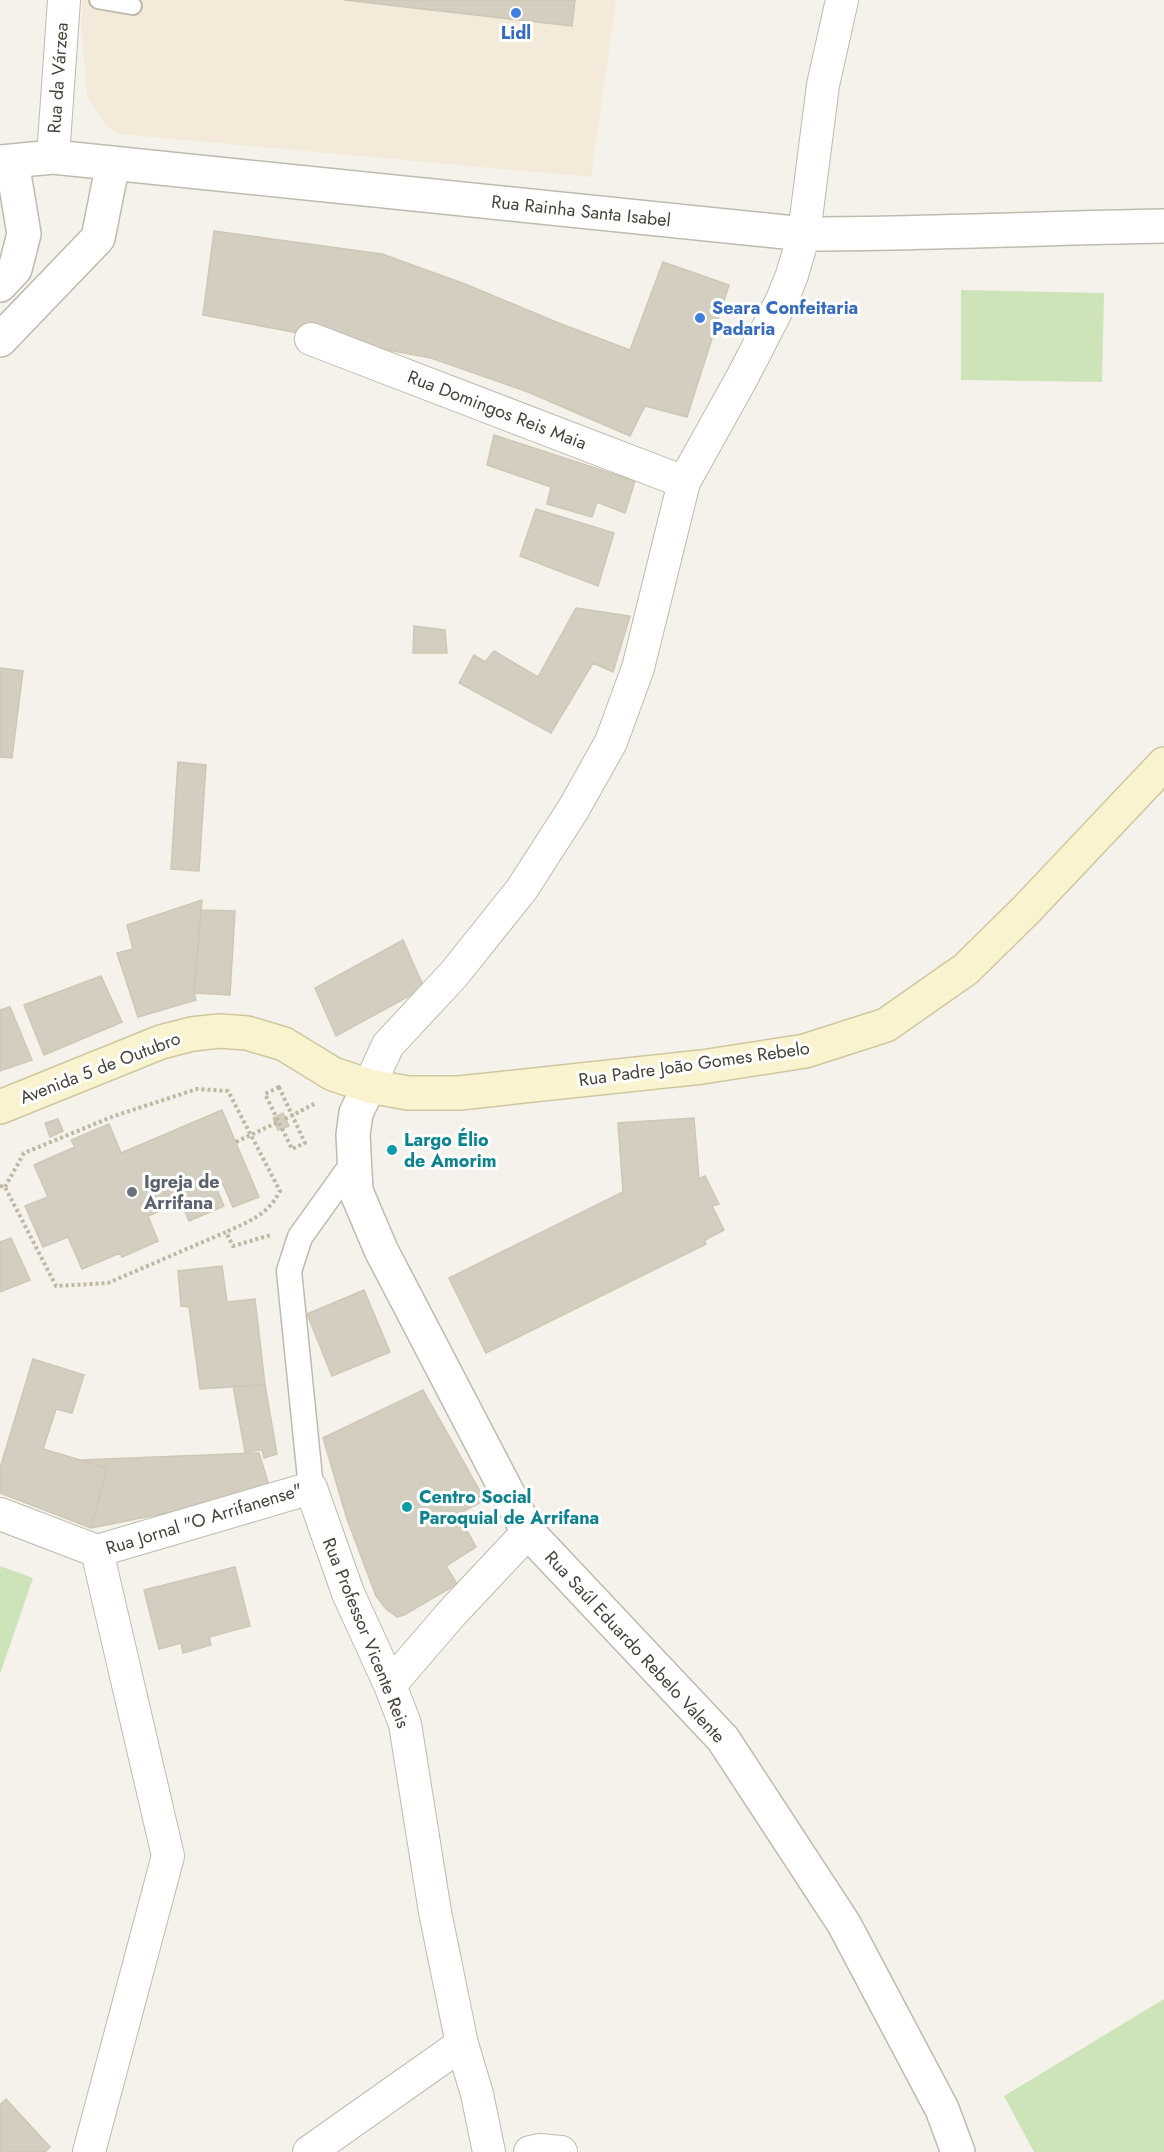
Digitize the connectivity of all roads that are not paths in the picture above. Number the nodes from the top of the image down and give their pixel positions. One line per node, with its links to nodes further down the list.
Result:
1 (64, 0): 5 (street, Rua da Várzea)
2 (98, 0): 4 (lane)
3 (842, 0): 9 (street)
4 (133, 6)
5 (53, 157): 6 (street, Rua Rainha Santa Isabel); 7 (street, Rua Rainha Santa Isabel)
6 (6, 162): 10 (street)
7 (114, 163): 9 (street, Rua Rainha Santa Isabel); 12 (street)
8 (1164, 226): 9 (street, Rua Rainha Santa Isabel)
9 (804, 234): 13 (street)
10 (0, 285)
11 (311, 339): 13 (street, Rua Domingos Reis Maia)
12 (0, 340)
13 (684, 482): 15 (street)
14 (1164, 764): 15 (main road, Rua Padre João Gomes Rebelo)
15 (369, 1086): 16 (main road, Avenida 5 de Outubro); 17 (street)
16 (0, 1107)
17 (353, 1163): 18 (street, Rua Professor Vicente Reis); 20 (street, Rua Saúl Eduardo Rebelo Valente)
18 (310, 1488): 21 (street, Rua Jornal "O Arrifanense"); 22 (street, Rua Professor Vicente Reis)
19 (0, 1514): 21 (street)
20 (528, 1532): 22 (street); 29 (street, Rua Saúl Eduardo Rebelo Valente)
21 (97, 1551): 24 (street)
22 (390, 1685): 23 (street, Rua Professor Vicente Reis)
23 (462, 2044): 25 (street); 26 (street, Rua Professor Vicente Reis)
24 (89, 2152)
25 (309, 2152)
26 (489, 2152)
27 (530, 2152): 28 (street)
28 (561, 2152)
29 (958, 2152)

